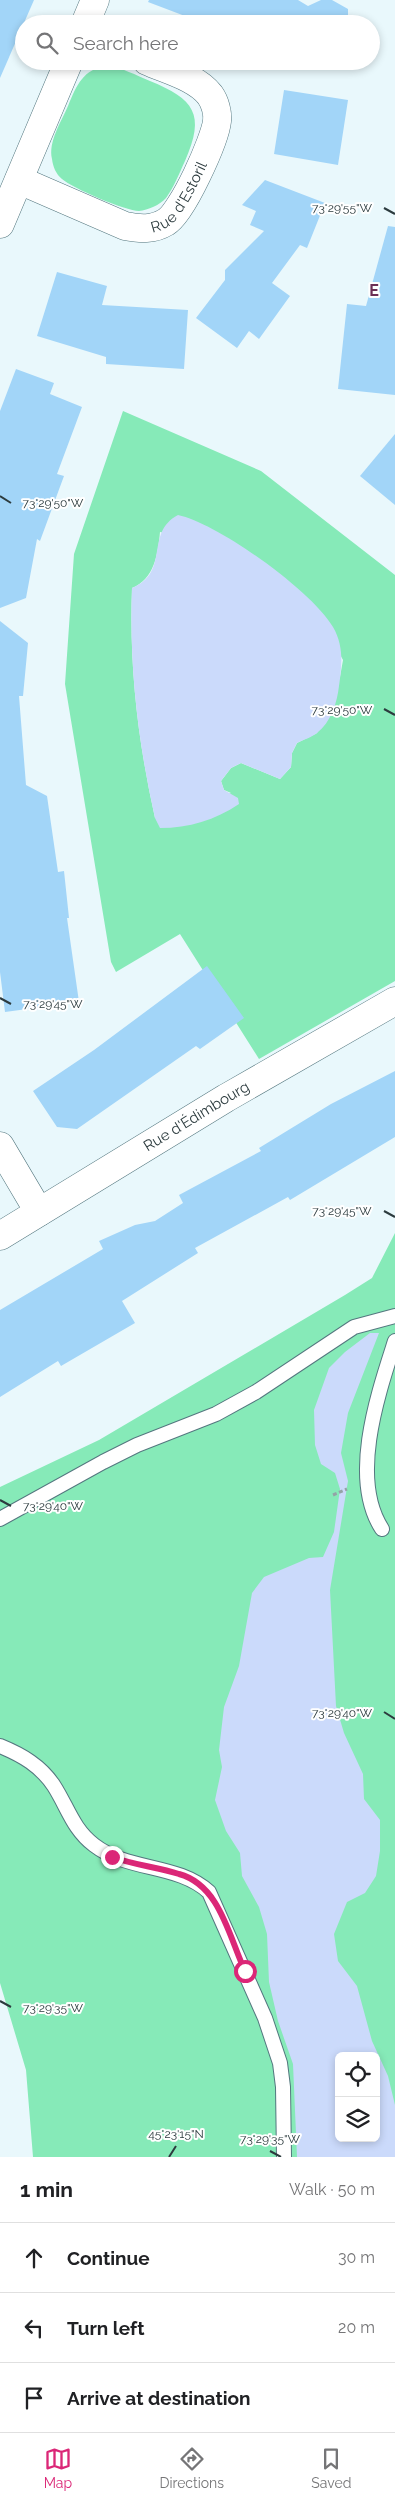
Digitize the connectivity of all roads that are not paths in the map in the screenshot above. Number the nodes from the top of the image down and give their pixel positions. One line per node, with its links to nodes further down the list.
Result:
1 (95, 0): 2 (street)
2 (89, 15)
3 (65, 70): 5 (street)
4 (166, 70): 5 (street, Rue d'Estoril)
5 (19, 180): 6 (street)
6 (0, 224)
7 (395, 1001): 9 (street, Rue d'Édimbourg)
8 (0, 1146): 9 (street)
9 (39, 1212): 10 (street, Rue d'Édimbourg)
10 (0, 1236)
11 (395, 1316): 13 (lane)
12 (395, 1341): 14 (lane)
13 (0, 1519)
14 (382, 1529)
15 (0, 1746): 16 (lane)
16 (284, 2157)

